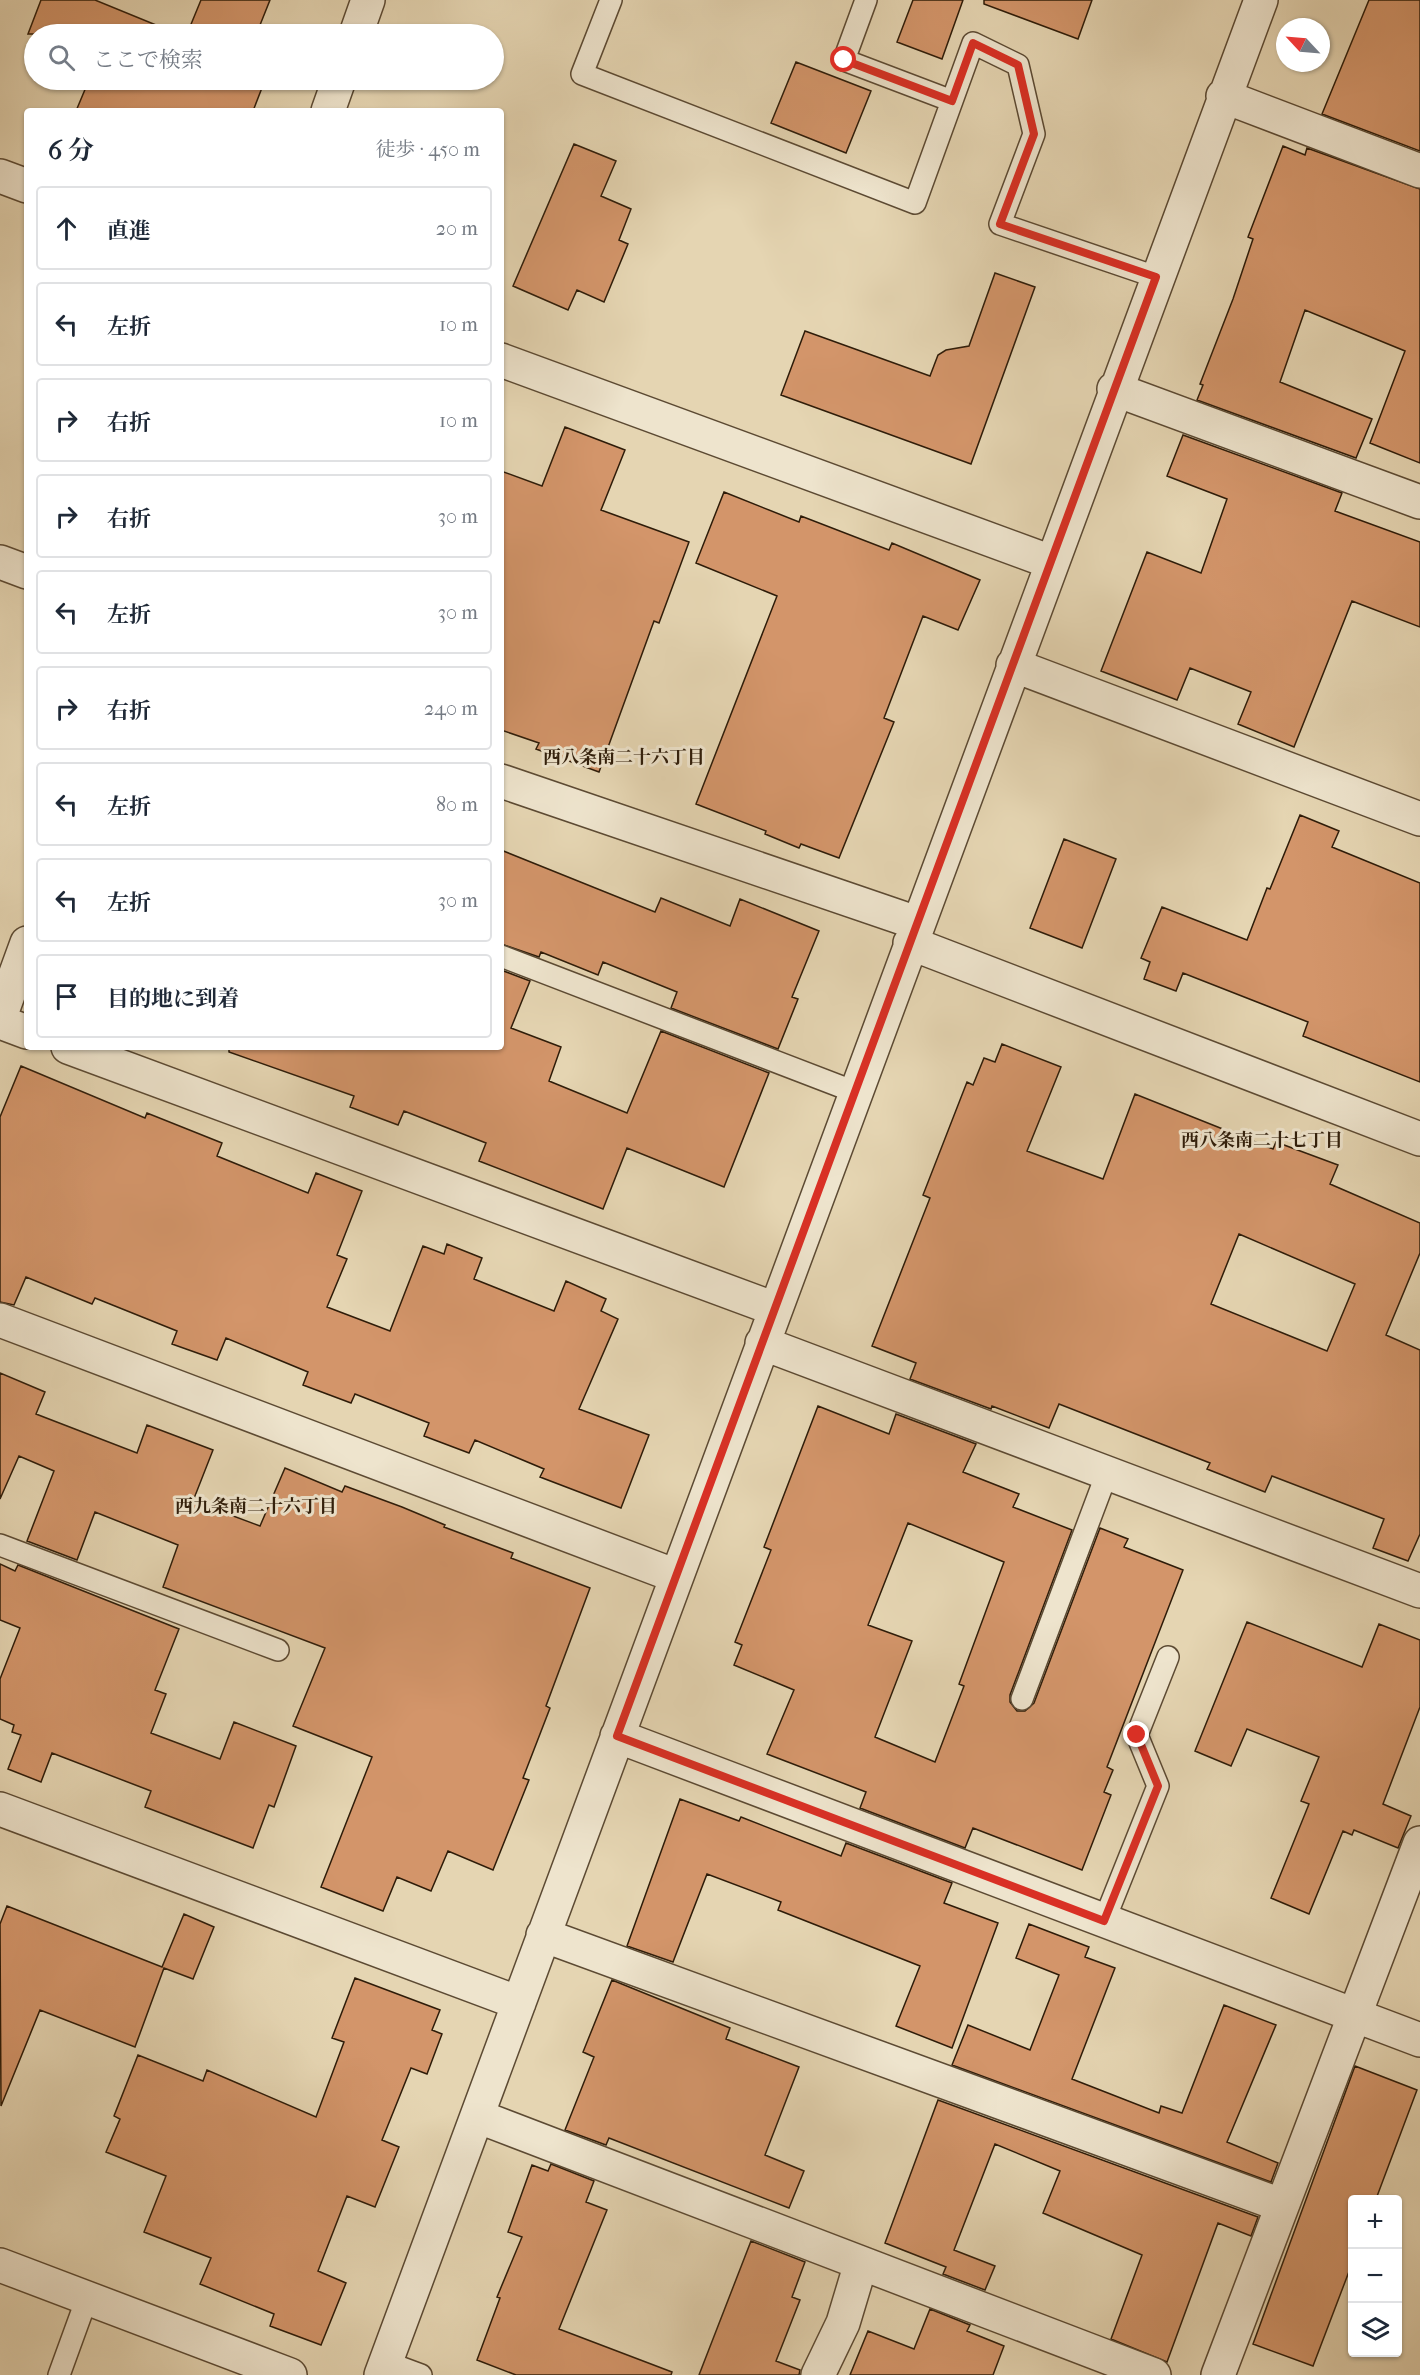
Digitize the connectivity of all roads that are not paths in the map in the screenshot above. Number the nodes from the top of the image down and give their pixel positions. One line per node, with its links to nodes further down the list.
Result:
1 (368, 0): 5 (street)
2 (611, 0): 8 (lane)
3 (866, 0): 8 (lane)
4 (1261, 0): 7 (street)
5 (360, 24)
6 (335, 90): 9 (street)
7 (1223, 96): 10 (street); 13 (street)
8 (952, 101): 13 (lane)
9 (328, 108)
10 (1420, 171)
11 (0, 176): 12 (street)
12 (24, 185)
13 (1156, 277): 15 (street)
14 (504, 361): 18 (street)
15 (1114, 389): 16 (street); 18 (street)
16 (1420, 502)
17 (0, 562): 19 (street)
18 (1051, 562): 20 (street)
19 (24, 571)
20 (1013, 664): 22 (street); 23 (street)
21 (504, 783): 23 (street)
22 (1420, 819)
23 (913, 933): 29 (street); 30 (street)
24 (24, 952): 26 (street)
25 (504, 957): 29 (lane)
26 (0, 1020): 27 (street)
27 (24, 1031)
28 (76, 1050): 31 (street)
29 (855, 1092): 31 (street)
30 (1420, 1139)
31 (775, 1310): 33 (street)
32 (0, 1320): 36 (street)
33 (762, 1343): 34 (street); 36 (street)
34 (1107, 1473): 37 (street); 40 (lane)
35 (0, 1545): 38 (lane)
36 (676, 1576): 41 (street)
37 (1420, 1591)
38 (278, 1650)
39 (1168, 1657): 44 (lane)
40 (1022, 1699)
41 (617, 1736): 44 (street); 45 (street)
42 (0, 1809): 46 (street)
43 (1420, 1843): 47 (street)
44 (1104, 1921): 47 (street)
45 (543, 1935): 46 (street); 50 (street)
46 (519, 2003): 49 (street)
47 (1352, 2015): 48 (street); 50 (street)
48 (1420, 2040)
49 (477, 2116): 51 (street); 54 (street)
50 (1281, 2205): 60 (street)
51 (861, 2263): 58 (street); 59 (street)
52 (0, 2265): 53 (street)
53 (87, 2298): 55 (lane); 56 (street)
54 (384, 2369): 57 (lane)
55 (59, 2375)
56 (290, 2375)
57 (420, 2375)
58 (818, 2375)
59 (1154, 2375)
60 (1218, 2375)

